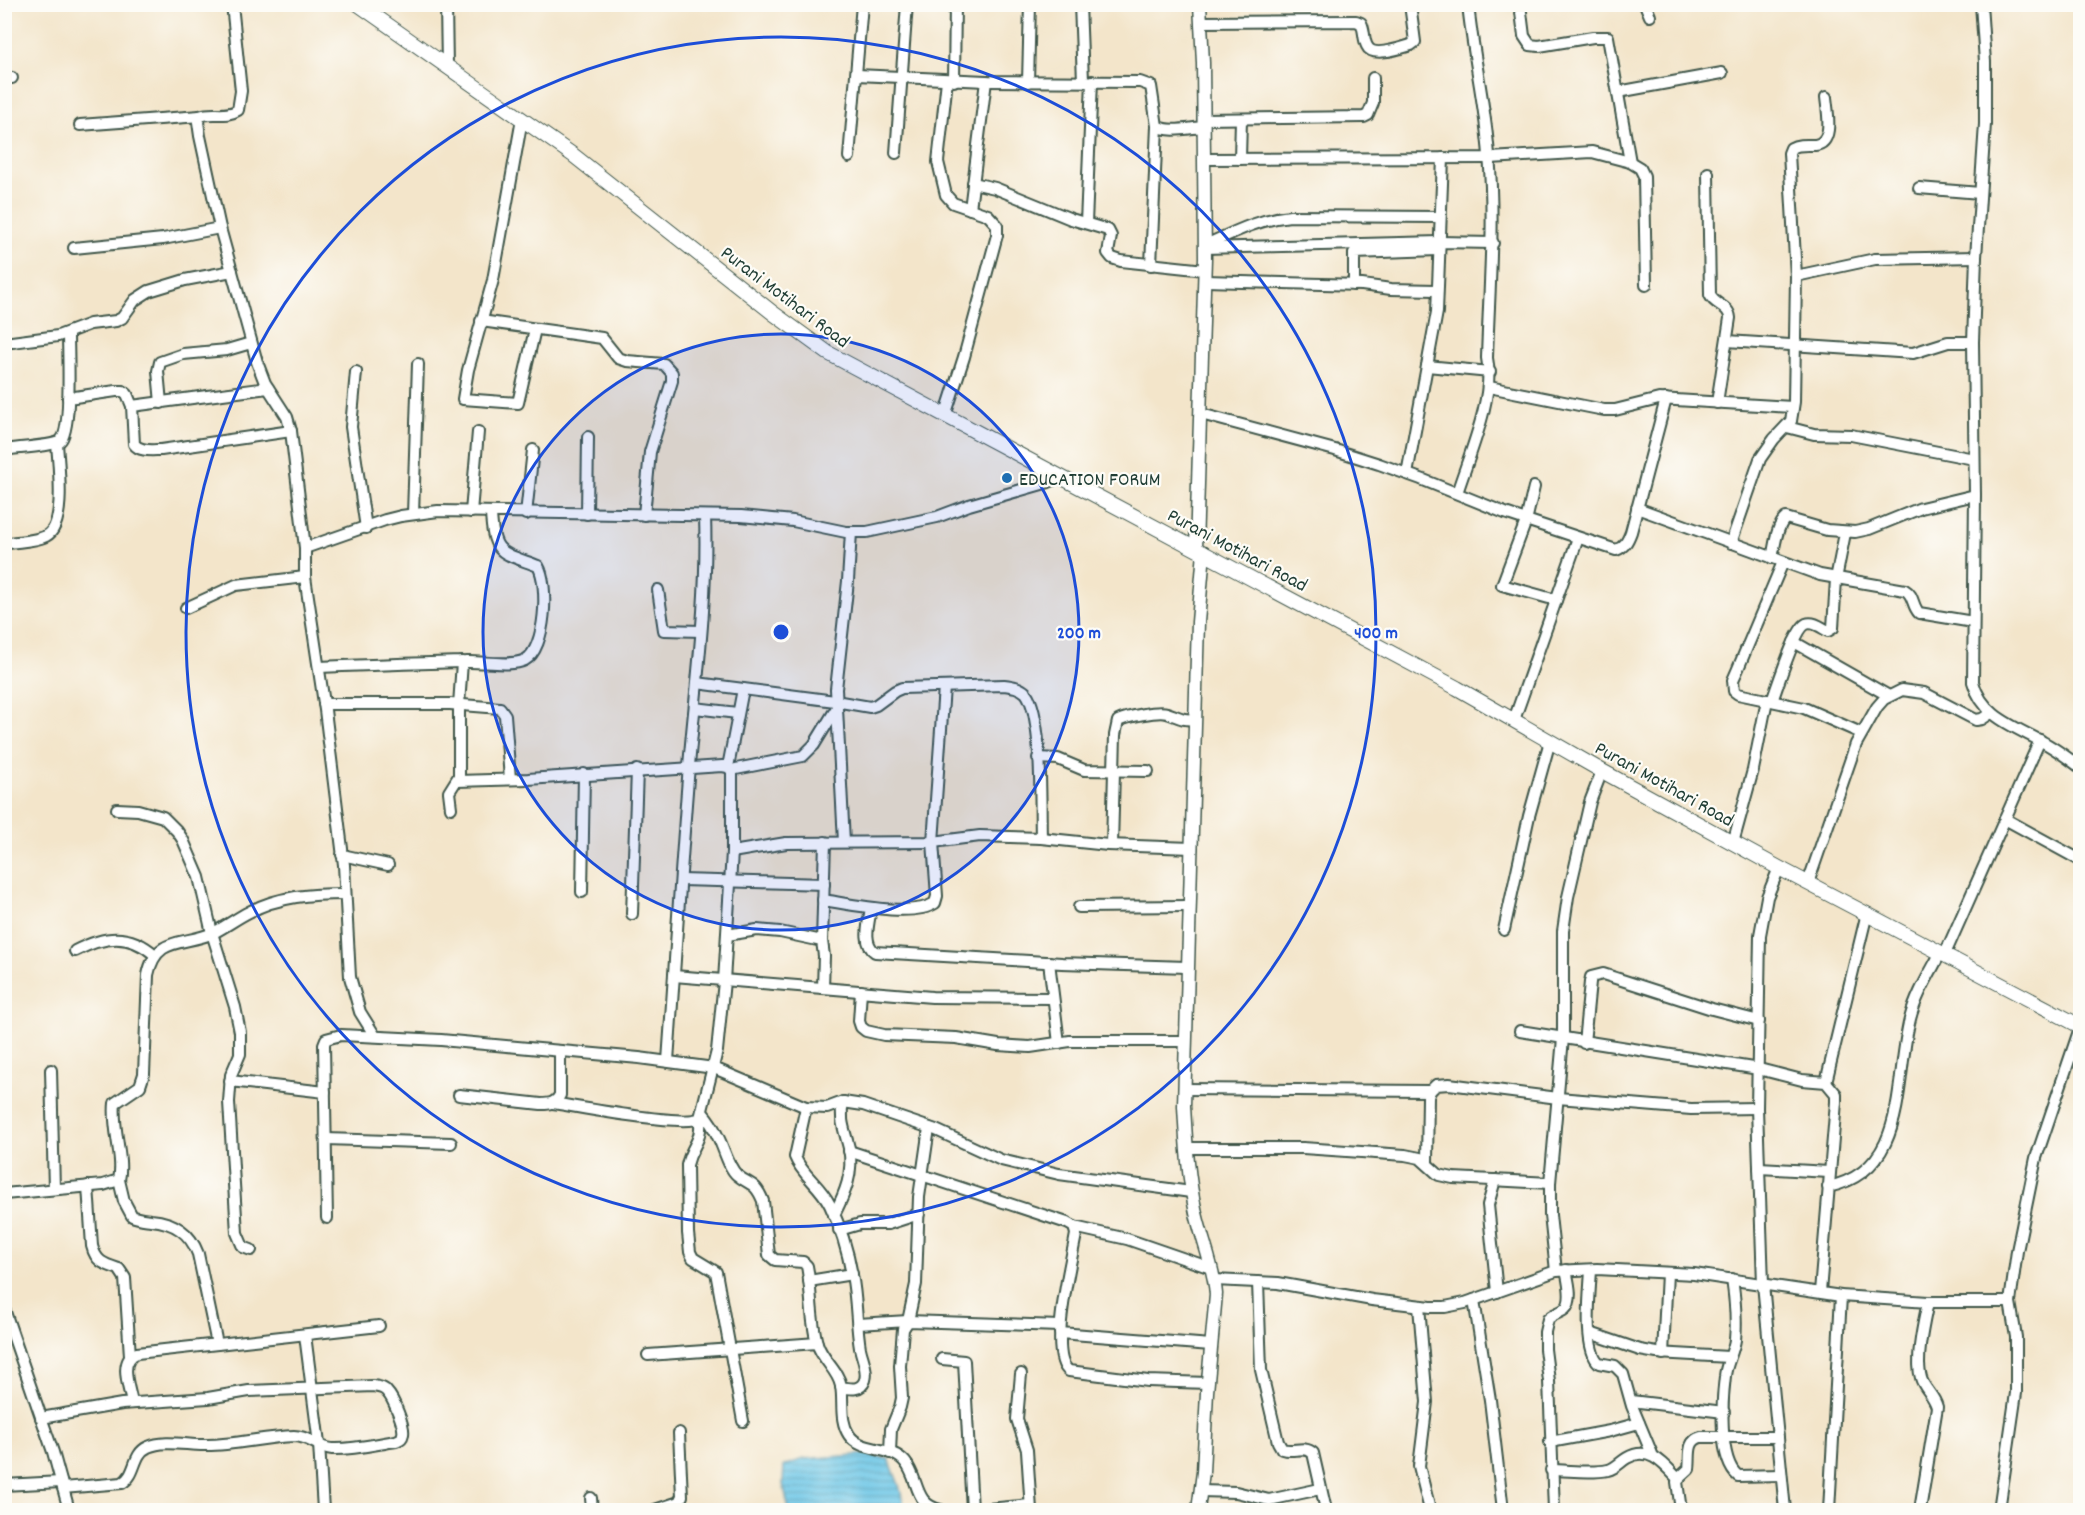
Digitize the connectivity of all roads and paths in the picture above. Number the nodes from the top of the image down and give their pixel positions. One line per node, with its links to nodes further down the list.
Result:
1 (232, 4): 28 (street)
2 (358, 4): 17 (main road, Purani Motihari Road)
3 (446, 4): 17 (street)
4 (862, 4): 19 (street)
5 (908, 4): 20 (street)
6 (955, 4): 22 (street)
7 (1030, 4): 25 (street)
8 (1080, 4): 24 (street)
9 (1200, 4): 16 (street)
10 (1410, 4): 16 (street)
11 (1468, 4): 37 (street)
12 (1520, 4): 26 (street)
13 (1645, 4): 15 (street)
14 (1981, 4): 44 (street)
15 (1650, 16)
16 (1201, 22): 31 (street)
17 (447, 67): 29 (main road, Purani Motihari Road)
18 (1722, 73): 26 (street)
19 (857, 75): 20 (street); 35 (street)
20 (903, 78): 22 (street); 34 (street)
21 (1373, 78): 30 (street)
22 (951, 80): 23 (street); 45 (street)
23 (986, 81): 25 (street); 42 (street)
24 (1088, 81): 25 (street); 33 (street); 47 (street)
25 (1028, 82)
26 (1618, 93): 40 (street)
27 (1826, 97): 57 (street)
28 (200, 116): 32 (street); 48 (street)
29 (522, 119): 61 (street); 82 (main road, Purani Motihari Road)
30 (1241, 119): 31 (street); 39 (street)
31 (1203, 123): 33 (street); 38 (street)
32 (80, 125)
33 (1157, 126): 54 (street)
34 (896, 153)
35 (849, 157)
36 (1443, 158): 37 (street); 39 (street); 46 (street)
37 (1490, 158): 40 (street); 49 (street)
38 (1204, 159): 39 (street); 51 (street)
39 (1240, 159)
40 (1630, 162): 59 (street)
41 (1708, 173): 64 (street)
42 (973, 183): 45 (street); 47 (street)
43 (1919, 188): 44 (street)
44 (1980, 193): 53 (street)
45 (970, 209): 82 (street)
46 (1440, 217): 50 (street); 51 (street)
47 (1086, 223): 54 (street)
48 (220, 228): 52 (street); 55 (street)
49 (1493, 243): 50 (street); 72 (street)
50 (1439, 246): 51 (street); 58 (street); 60 (street)
51 (1205, 247): 56 (street)
52 (74, 248)
53 (1976, 257): 57 (street); 65 (street)
54 (1151, 265): 56 (street)
55 (232, 271): 63 (street); 67 (street)
56 (1205, 275): 58 (street); 81 (street)
57 (1796, 276): 68 (street)
58 (1354, 285): 60 (street)
59 (1646, 285)
60 (1436, 290): 70 (street)
61 (481, 321): 62 (street); 62 (street)
62 (536, 329): 102 (street)
63 (68, 334): 66 (street); 75 (street)
64 (1727, 341): 68 (street); 78 (street)
65 (1973, 342): 68 (street); 90 (street)
66 (4, 343)
67 (251, 343): 74 (street); 77 (street)
68 (1794, 345): 80 (street)
69 (418, 364): 99 (street)
70 (1427, 366): 72 (street); 91 (street)
71 (356, 372): 105 (street)
72 (1490, 372): 73 (street)
73 (1489, 387): 76 (street); 94 (street)
74 (268, 388): 77 (street); 84 (street)
75 (68, 398): 79 (street); 87 (street)
76 (1666, 399): 78 (street); 96 (street)
77 (161, 403): 79 (street)
78 (1717, 403): 80 (street)
79 (132, 406): 84 (street)
80 (1793, 407): 83 (street)
81 (1201, 414): 91 (street); 112 (street)
82 (945, 416): 92 (main road, Purani Motihari Road)
83 (1787, 427): 90 (street); 109 (street)
84 (291, 431): 111 (street)
85 (478, 432): 97 (street)
86 (588, 437): 101 (street)
87 (57, 443): 88 (street); 110 (street)
88 (4, 450)
89 (533, 450): 100 (street)
90 (1974, 459): 95 (street)
91 (1407, 474): 94 (street)
92 (1060, 477): 106 (street); 112 (main road, Purani Motihari Road)
93 (1534, 487): 104 (street)
94 (1456, 493): 104 (street)
95 (1975, 495): 107 (street); 119 (street)
96 (1637, 508): 108 (street); 109 (street)
97 (471, 512): 98 (street); 99 (street)
98 (492, 513): 100 (street); 122 (street)
99 (413, 514): 105 (street)
100 (526, 514): 101 (street)
101 (587, 514): 102 (street)
102 (644, 515): 103 (street)
103 (705, 516): 106 (street); 120 (street)
104 (1526, 520): 108 (street); 117 (street)
105 (366, 528): 111 (street)
106 (851, 532): 131 (street)
107 (1845, 533): 113 (street); 115 (street)
108 (1578, 538): 117 (street)
109 (1731, 543): 113 (street)
110 (4, 544)
111 (305, 548): 114 (street)
112 (1200, 550): 135 (street); 136 (main road, Purani Motihari Road)
113 (1778, 560): 115 (street); 128 (street)
114 (305, 577): 118 (street); 123 (street)
115 (1836, 579): 119 (street); 121 (street)
116 (658, 590): 120 (street)
117 (1556, 600): 136 (street)
118 (186, 608)
119 (1973, 622): 134 (street)
120 (701, 630): 124 (street)
121 (1794, 642): 127 (street); 128 (street)
122 (462, 662): 123 (street); 130 (street)
123 (319, 667): 129 (street)
124 (697, 683): 126 (street); 132 (street)
125 (944, 687): 131 (street); 140 (street); 157 (street)
126 (743, 689): 131 (street); 133 (street)
127 (1889, 696): 134 (street); 137 (street)
128 (1769, 700): 137 (street); 158 (street)
129 (324, 704): 130 (street); 162 (street)
130 (459, 705): 149 (street); 150 (street)
131 (836, 705): 143 (street); 156 (street)
132 (694, 708): 133 (street); 141 (street)
133 (737, 713): 143 (street)
134 (1991, 713): 138 (street)
135 (1195, 719): 145 (street); 160 (street)
136 (1514, 720): 139 (main road, Purani Motihari Road)
137 (1861, 733): 168 (street)
138 (2040, 740): 142 (street); 153 (street)
139 (1550, 741): 147 (main road, Purani Motihari Road); 178 (street)
140 (1038, 758): 145 (street); 154 (street)
141 (689, 767): 143 (street); 144 (street); 166 (street)
142 (2080, 767)
143 (730, 769): 161 (street)
144 (637, 770): 148 (street); 177 (street)
145 (1114, 770): 146 (street); 159 (street)
146 (1148, 771)
147 (1602, 771): 158 (main road, Purani Motihari Road); 196 (street)
148 (584, 774): 149 (street); 170 (street)
149 (510, 779): 150 (street)
150 (457, 780): 151 (street)
151 (451, 808)
152 (117, 809): 179 (street)
153 (2005, 819): 163 (street); 183 (street)
154 (1041, 838): 157 (street); 159 (street)
155 (825, 842): 156 (street); 161 (street); 169 (street)
156 (844, 842): 157 (street)
157 (933, 842): 175 (street)
158 (1733, 843): 165 (main road, Purani Motihari Road)
159 (1112, 845): 160 (street)
160 (1192, 848): 173 (street)
161 (732, 852): 167 (street)
162 (342, 855): 164 (street); 171 (street)
163 (2080, 860)
164 (388, 865)
165 (1779, 868): 168 (main road, Purani Motihari Road); 192 (street)
166 (681, 879): 167 (street); 187 (street)
167 (730, 880): 169 (street); 180 (street)
168 (1808, 883): 176 (main road, Purani Motihari Road)
169 (824, 884): 172 (street)
170 (582, 892)
171 (345, 894): 179 (street); 195 (street)
172 (823, 900): 175 (street); 181 (street)
173 (1190, 906): 174 (street); 186 (street)
174 (1079, 907)
175 (871, 908): 185 (street)
176 (1867, 913): 183 (main road, Purani Motihari Road); 206 (street)
177 (632, 914)
178 (1504, 930)
179 (212, 933): 184 (street); 205 (street)
180 (727, 935): 181 (street); 188 (street)
181 (822, 941): 189 (street)
182 (75, 951): 184 (street)
183 (1943, 953): 193 (main road, Purani Motihari Road); 230 (street)
184 (155, 955): 226 (street)
185 (1049, 962): 186 (street); 191 (street)
186 (1187, 967): 197 (street)
187 (674, 976): 188 (street); 201 (street)
188 (724, 981): 189 (street); 202 (street)
189 (823, 988): 190 (street)
190 (861, 991): 191 (street); 198 (street)
191 (1053, 998): 198 (street)
192 (1759, 1022): 199 (street); 203 (street)
193 (2080, 1027): 254 (street)
194 (1520, 1031): 196 (street)
195 (375, 1036): 200 (street); 209 (street)
196 (1563, 1038): 199 (street); 211 (street)
197 (1185, 1041): 198 (street); 207 (street)
198 (1059, 1042)
199 (1584, 1043): 203 (street)
200 (560, 1051): 201 (street); 213 (street)
201 (668, 1061): 202 (street)
202 (714, 1068): 214 (street); 216 (street)
203 (1759, 1069): 206 (street); 215 (street)
204 (51, 1070): 231 (street)
205 (230, 1081): 209 (street); 239 (street)
206 (1826, 1082): 224 (street)
207 (1184, 1089): 208 (street); 220 (street)
208 (1430, 1091): 211 (street); 222 (street)
209 (325, 1092): 218 (street)
210 (459, 1095): 213 (street)
211 (1558, 1098): 215 (street); 228 (street)
212 (843, 1102): 214 (street); 217 (street); 221 (street)
213 (553, 1103): 216 (street)
214 (806, 1107): 235 (street)
215 (1757, 1108): 223 (street)
216 (702, 1115): 246 (street); 266 (street)
217 (928, 1128): 225 (street); 232 (street)
218 (326, 1139): 219 (street); 236 (street)
219 (451, 1143)
220 (1186, 1148): 222 (street); 232 (street)
221 (849, 1151): 225 (street); 235 (street)
222 (1427, 1163): 227 (street)
223 (1759, 1168): 224 (street); 248 (street)
224 (1829, 1172): 230 (street)
225 (922, 1173): 234 (street); 237 (street)
226 (119, 1180): 229 (street); 264 (street)
227 (1495, 1180): 228 (street); 249 (street)
228 (1550, 1183): 240 (street)
229 (88, 1186): 231 (street); 269 (street)
230 (1828, 1187): 250 (street)
231 (54, 1189): 233 (street)
232 (1191, 1192): 244 (street)
233 (4, 1194)
234 (919, 1214): 238 (street); 257 (street)
235 (834, 1215): 238 (street)
236 (327, 1218)
237 (1074, 1227): 244 (street); 260 (street)
238 (839, 1230): 243 (street)
239 (251, 1250)
240 (1561, 1270): 241 (street); 249 (street); 285 (street)
241 (1591, 1270): 242 (street); 261 (street)
242 (1667, 1273): 245 (street); 267 (street)
243 (852, 1274): 246 (street); 258 (street)
244 (1212, 1274): 247 (street); 265 (street)
245 (1731, 1279): 248 (street); 270 (street)
246 (809, 1281): 263 (street)
247 (1258, 1282): 255 (street); 294 (street)
248 (1763, 1284): 250 (street); 284 (street)
249 (1497, 1292): 252 (street)
250 (1820, 1292): 251 (street)
251 (1841, 1296): 253 (street); 312 (street)
252 (1474, 1300): 255 (street); 308 (street)
253 (1928, 1302): 254 (street); 313 (street)
254 (2010, 1302): 314 (street)
255 (1419, 1306): 307 (street)
256 (4, 1309): 279 (street)
257 (908, 1321): 258 (street); 260 (street); 287 (street)
258 (858, 1324): 274 (street)
259 (379, 1326): 262 (street)
260 (1060, 1329): 265 (street); 273 (street)
261 (1590, 1333): 267 (street); 276 (street)
262 (305, 1335): 264 (street); 275 (street)
263 (817, 1343): 266 (street); 274 (street)
264 (217, 1344): 269 (street)
265 (1211, 1345): 273 (street)
266 (730, 1350): 268 (street); 280 (street)
267 (1663, 1354): 270 (street)
268 (648, 1355)
269 (130, 1356): 277 (street)
270 (1730, 1357): 278 (street)
271 (942, 1359): 303 (street)
272 (1021, 1374): 297 (street)
273 (1208, 1383): 295 (street)
274 (841, 1387): 287 (street)
275 (312, 1389): 277 (street); 286 (street); 286 (street)
276 (1631, 1401): 278 (street); 281 (street)
277 (132, 1403): 279 (street)
278 (1724, 1412): 283 (street)
279 (41, 1418): 293 (street)
280 (743, 1421)
281 (1639, 1423): 285 (street); 288 (street)
282 (679, 1433): 301 (street)
283 (1723, 1437): 284 (street); 290 (street); 291 (street)
284 (1778, 1437): 290 (street)
285 (1550, 1442): 289 (street)
286 (319, 1444): 293 (street); 299 (street)
287 (890, 1453): 302 (street)
288 (1652, 1455): 289 (street); 291 (street)
289 (1551, 1470): 309 (street)
290 (1781, 1475): 311 (street)
291 (1678, 1479): 310 (street)
292 (4, 1485): 293 (street)
293 (62, 1485): 298 (street)
294 (1320, 1489): 295 (street); 306 (street)
295 (1201, 1491): 305 (street)
296 (591, 1498): 300 (street)
297 (1030, 1508): 304 (street)
298 (69, 1510)
299 (323, 1510)
300 (592, 1510)
301 (656, 1510)
302 (941, 1510)
303 (972, 1510)
304 (978, 1510)
305 (1198, 1510)
306 (1326, 1510)
307 (1430, 1510)
308 (1503, 1510)
309 (1554, 1510)
310 (1681, 1510)
311 (1785, 1510)
312 (1829, 1510)
313 (1920, 1510)
314 (1999, 1510)

